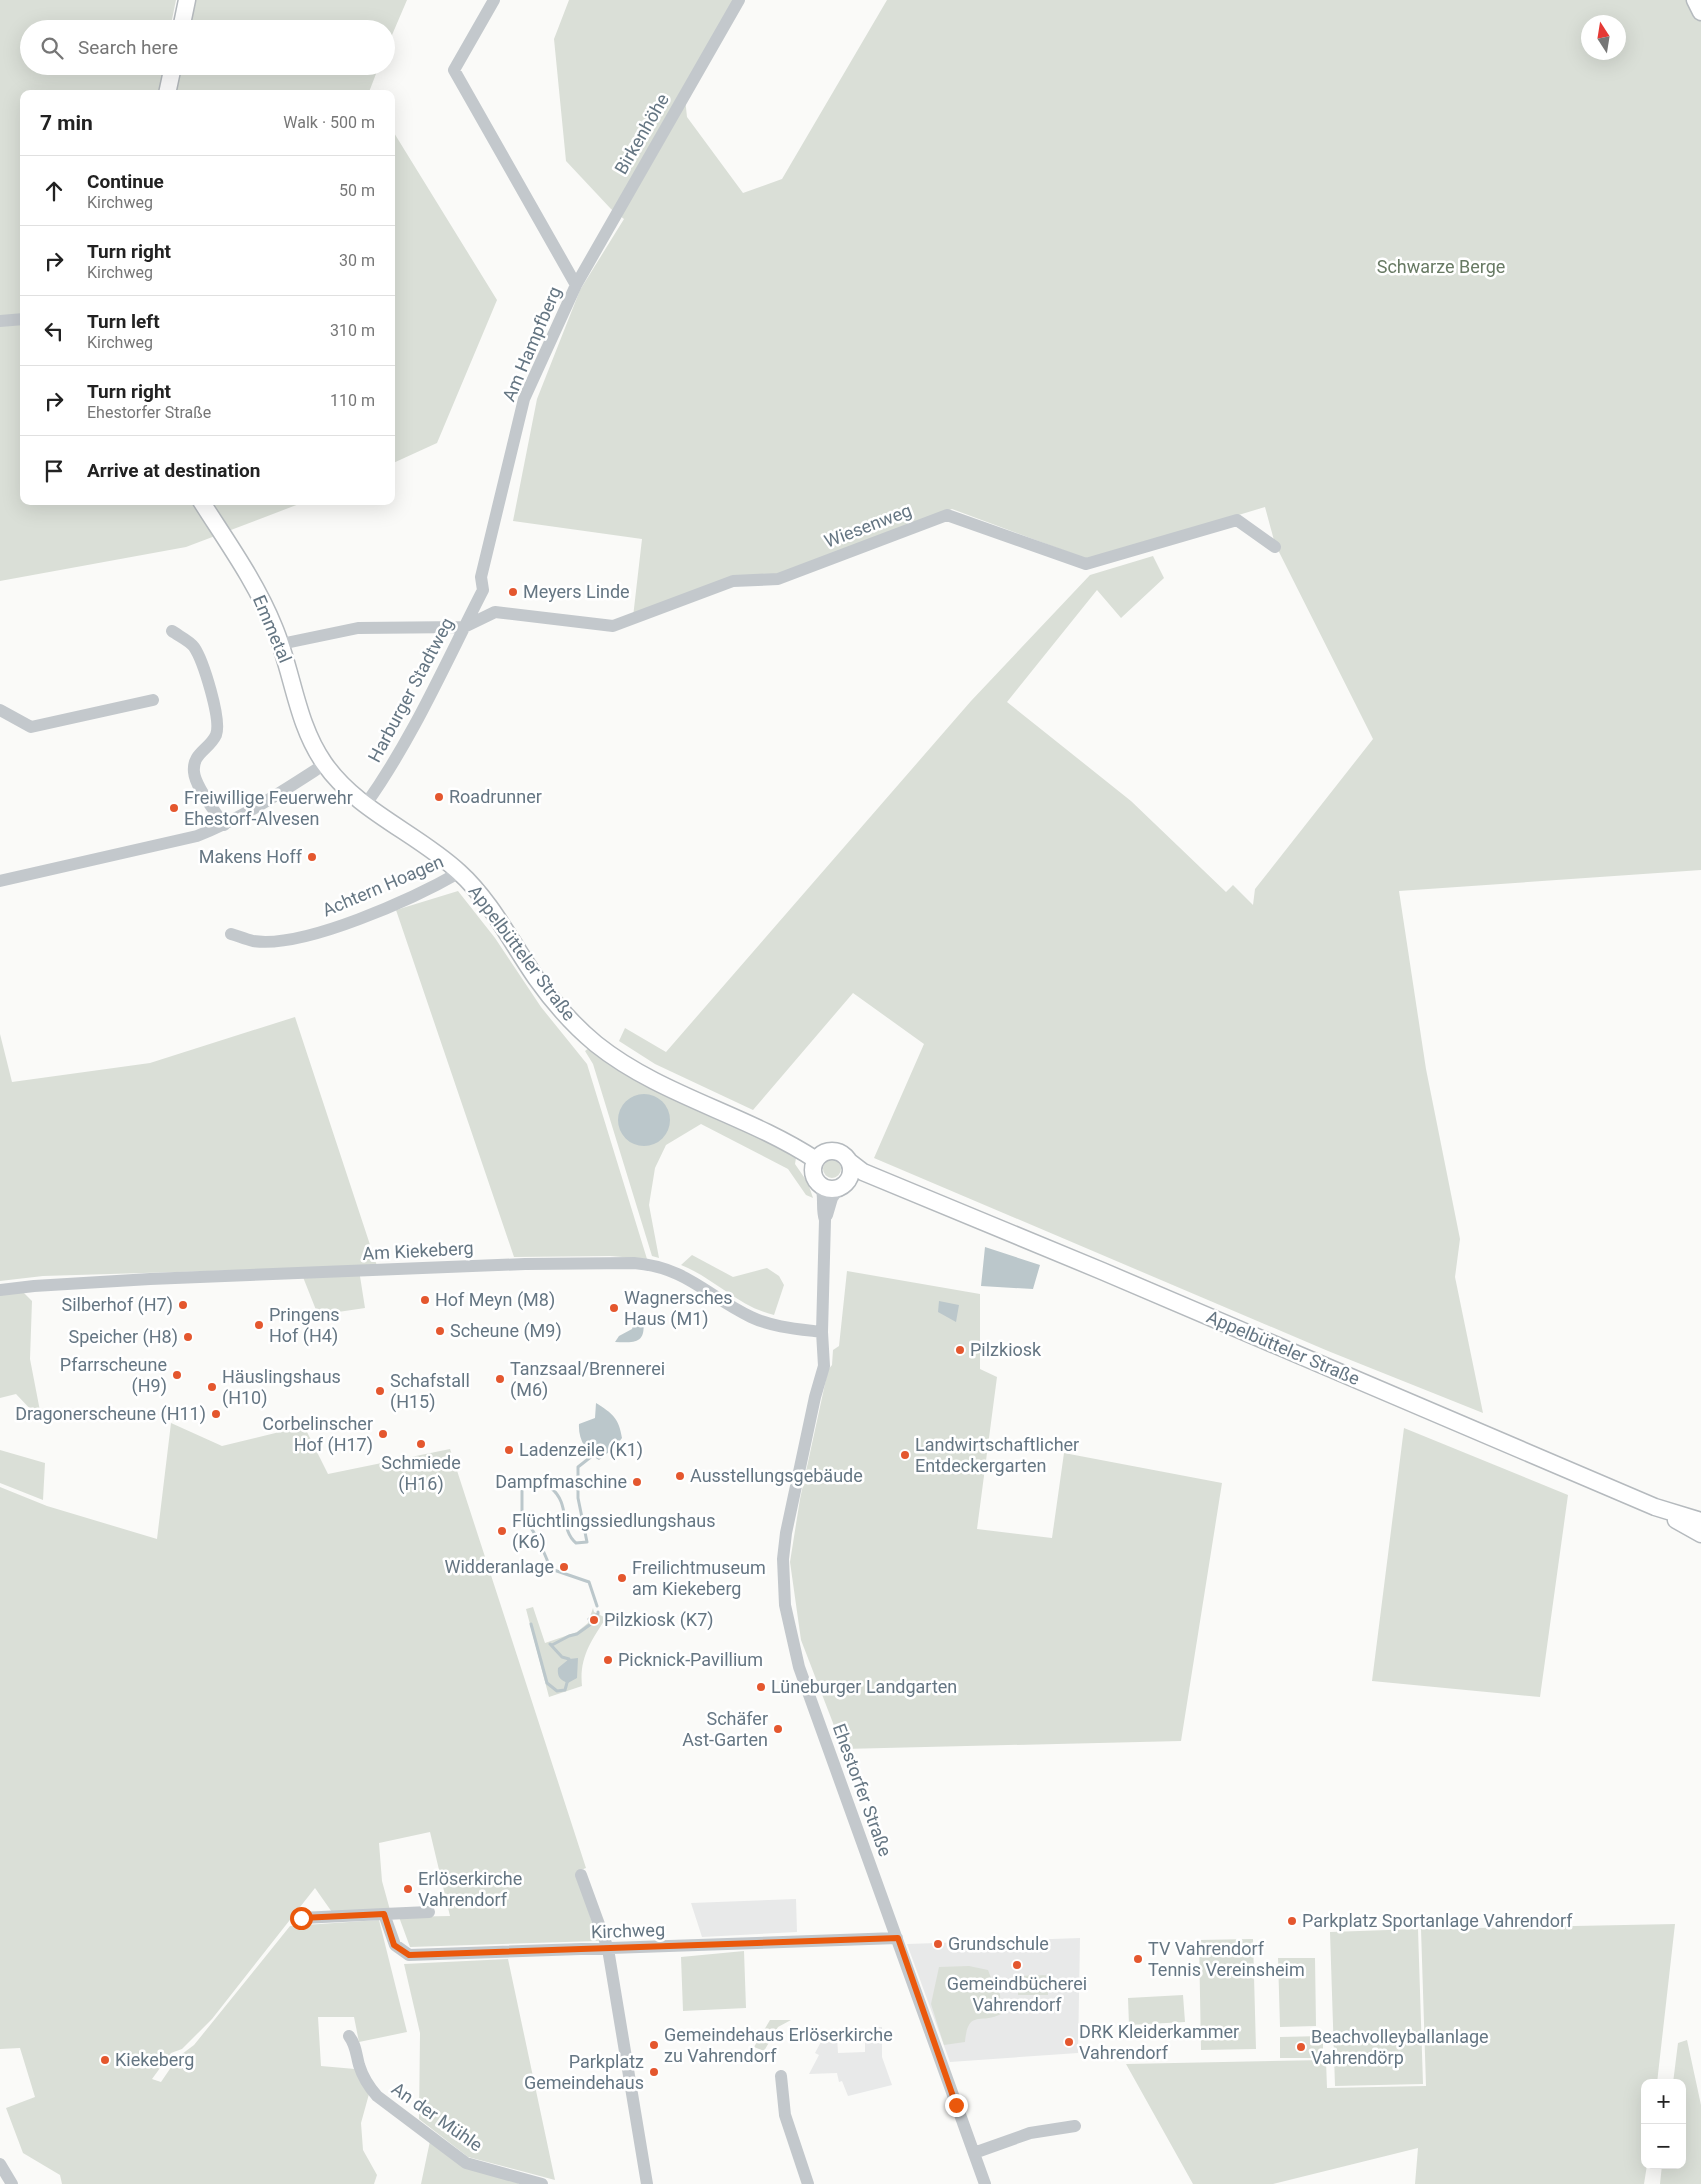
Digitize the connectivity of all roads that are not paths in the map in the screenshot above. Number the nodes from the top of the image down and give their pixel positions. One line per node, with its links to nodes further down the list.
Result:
1 (187, 0): 6 (main road)
2 (494, 0): 9 (street, Am Hampfberg)
3 (739, 0): 9 (street, Birkenhöhe)
4 (1695, 0): 5 (main road)
5 (1701, 12)
6 (183, 20)
7 (171, 75): 8 (main road)
8 (168, 90)
9 (576, 284): 14 (street, Am Hampfberg)
10 (20, 319): 11 (street)
11 (0, 321)
12 (203, 505): 17 (main road, Emmetal)
13 (1275, 547): 15 (street, Wiesenweg)
14 (483, 590): 15 (street, Harburger Stadtweg)
15 (464, 627): 17 (street); 21 (street, Harburger Stadtweg)
16 (172, 631): 22 (street)
17 (281, 644): 20 (main road, Emmetal)
18 (153, 700): 19 (street)
19 (0, 710)
20 (325, 764): 21 (main road, Appelbütteler Straße); 22 (street)
21 (366, 804): 23 (main road, Appelbütteler Straße)
22 (224, 825): 24 (street)
23 (460, 872): 25 (street, Achtern Hoagen); 26 (main road, Appelbütteler Straße)
24 (0, 881)
25 (231, 934)
26 (816, 1160): 27 (main road); 28 (main road)
27 (850, 1162): 29 (main road); 30 (main road, Appelbütteler Straße)
28 (821, 1186): 29 (main road); 31 (street, Ehestorfer Straße)
29 (842, 1186): 30 (main road, Appelbütteler Straße); 31 (street, Ehestorfer Straße)
30 (910, 1190): 34 (main road, Appelbütteler Straße)
31 (825, 1220): 33 (street, Ehestorfer Straße)
32 (0, 1290): 33 (street, Am Kiekeberg)
33 (822, 1332): 41 (street, Ehestorfer Straße)
34 (1655, 1507): 35 (main road, Appelbütteler Straße); 36 (main road, Appelbütteler Straße)
35 (1701, 1521)
36 (1701, 1534)
37 (581, 1875): 42 (street)
38 (429, 1912): 39 (street)
39 (384, 1914): 40 (street); 42 (street, Kirchweg)
40 (301, 1918)
41 (898, 1938): 42 (street, Kirchweg); 46 (street, Ehestorfer Straße)
42 (608, 1950): 50 (street)
43 (349, 2036): 49 (street, An der Mühle)
44 (782, 2076): 51 (street)
45 (1075, 2126): 46 (street)
46 (974, 2153): 52 (street, Ehestorfer Straße)
47 (0, 2164): 48 (street)
48 (12, 2184)
49 (542, 2184)
50 (647, 2184)
51 (808, 2184)
52 (985, 2184)

